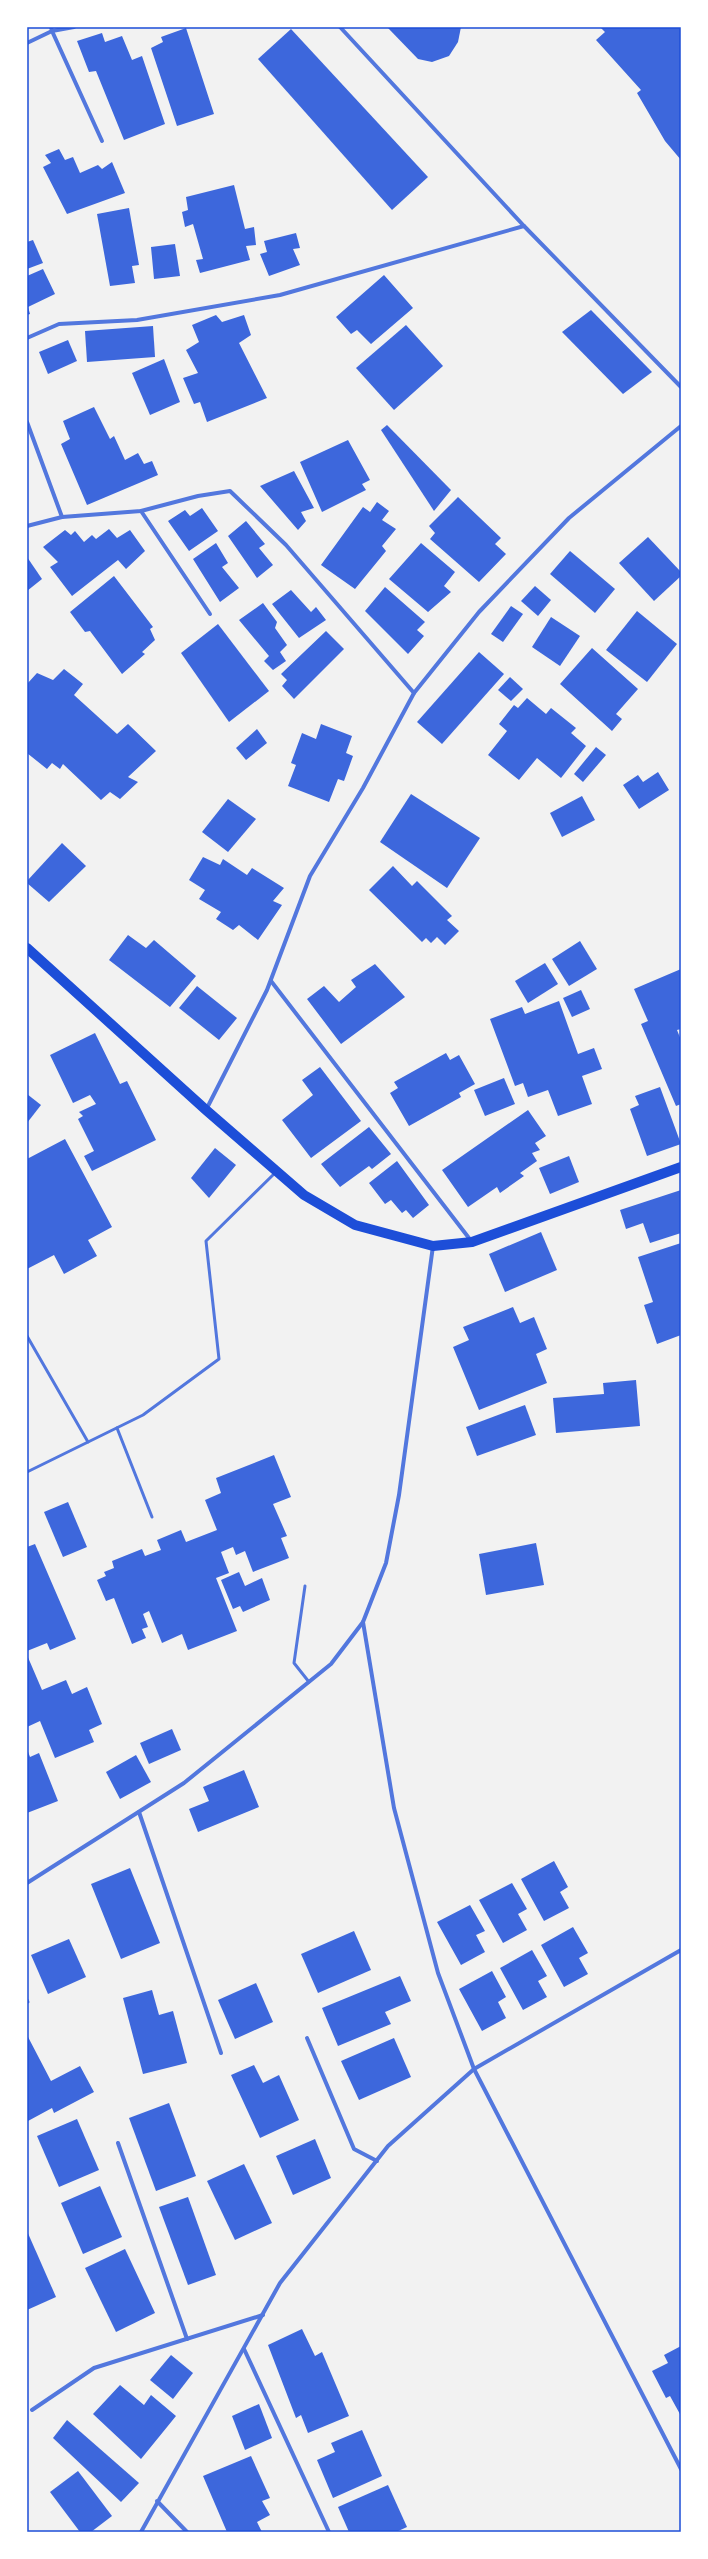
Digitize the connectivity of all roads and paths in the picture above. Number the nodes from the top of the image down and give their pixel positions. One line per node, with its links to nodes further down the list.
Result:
1 (74, 27): 3 (street)
2 (340, 27): 6 (street)
3 (51, 29): 4 (street); 5 (street)
4 (27, 43)
5 (102, 142)
6 (524, 226): 7 (street); 8 (street)
7 (27, 338)
8 (681, 387)
9 (27, 422): 12 (street)
10 (681, 426): 15 (street)
11 (141, 512): 12 (street); 14 (street); 15 (street)
12 (62, 517): 13 (street)
13 (27, 526)
14 (210, 614)
15 (414, 693): 17 (street)
16 (27, 948): 18 (main road)
17 (271, 981): 18 (street); 21 (street)
18 (206, 1110): 20 (main road)
19 (681, 1167): 21 (main road)
20 (277, 1171): 22 (main road); 24 (lane)
21 (472, 1242): 22 (main road)
22 (433, 1246): 29 (street)
23 (27, 1336): 25 (lane)
24 (117, 1428): 25 (lane); 27 (lane)
25 (88, 1442): 26 (lane)
26 (27, 1472)
27 (152, 1517)
28 (305, 1586): 30 (lane)
29 (363, 1622): 30 (street); 36 (street)
30 (309, 1682): 31 (street)
31 (139, 1812): 32 (street); 35 (street)
32 (27, 1883)
33 (681, 1950): 36 (street)
34 (307, 2038): 38 (street)
35 (221, 2053)
36 (474, 2069): 38 (street); 43 (street)
37 (118, 2143): 40 (street)
38 (377, 2161): 39 (street)
39 (263, 2315): 40 (street); 41 (street)
40 (187, 2338): 42 (street)
41 (244, 2349): 44 (street); 47 (street)
42 (32, 2410)
43 (681, 2469)
44 (157, 2501): 45 (street); 46 (street)
45 (141, 2532)
46 (187, 2532)
47 (329, 2532)

